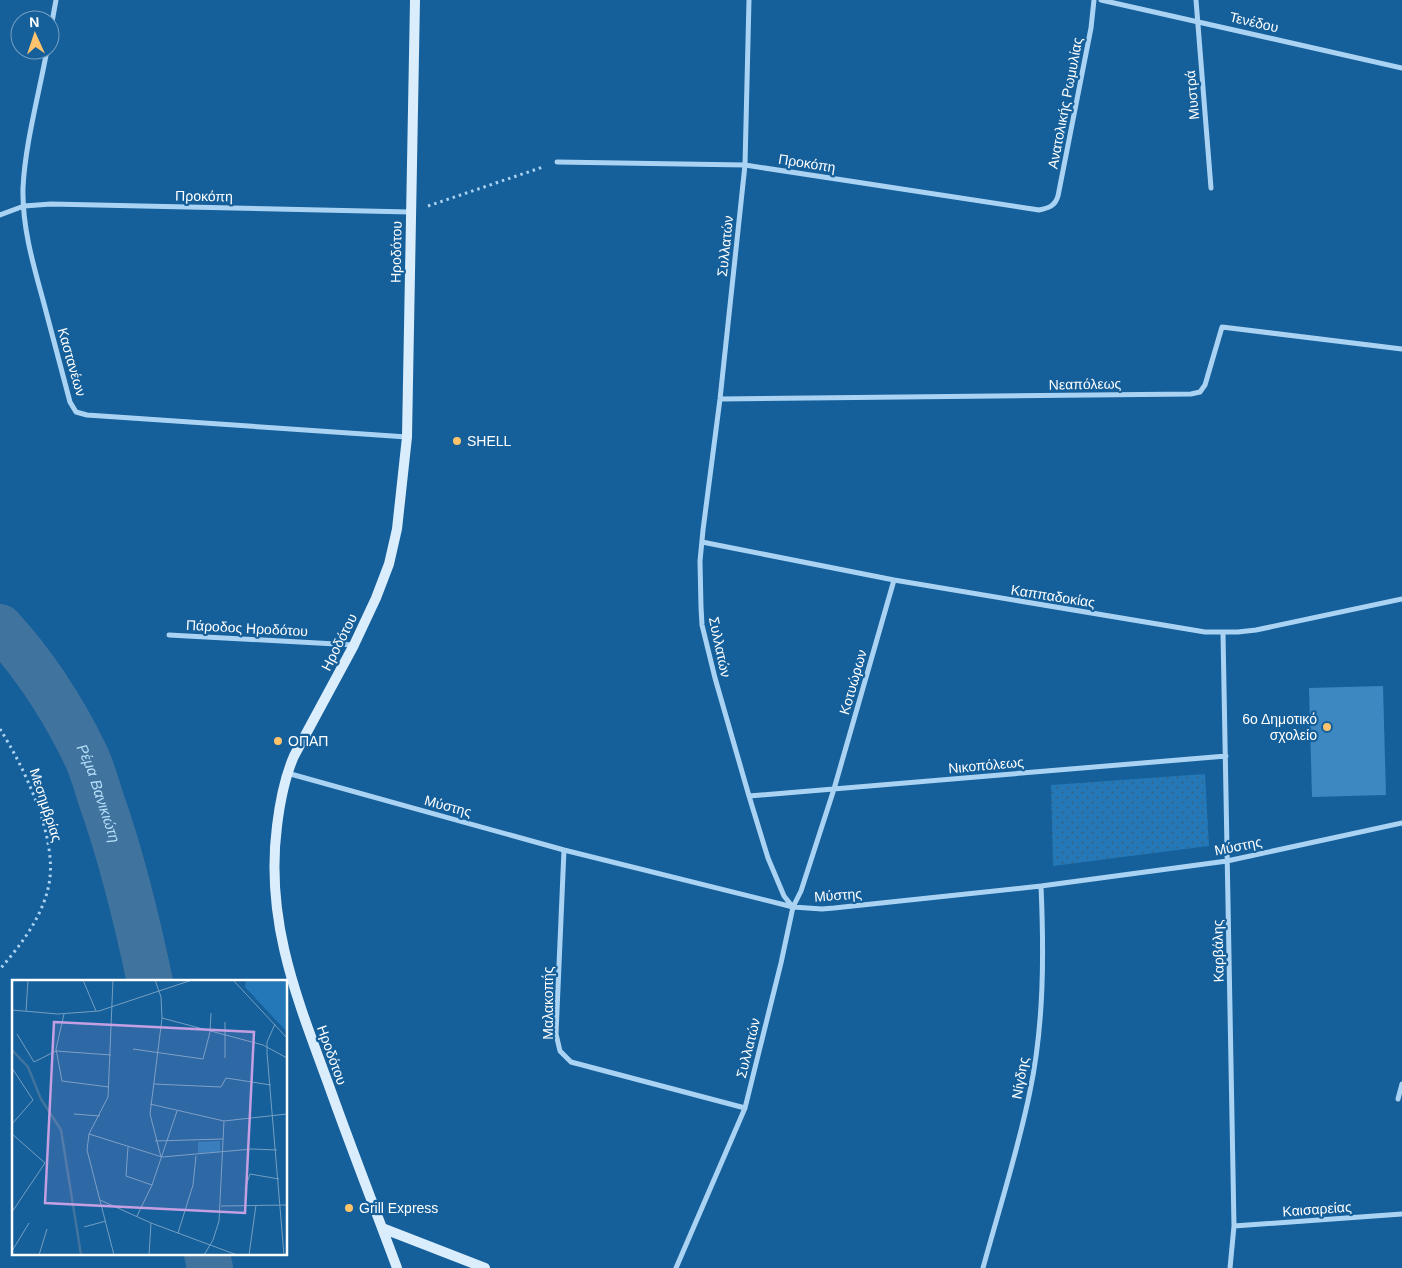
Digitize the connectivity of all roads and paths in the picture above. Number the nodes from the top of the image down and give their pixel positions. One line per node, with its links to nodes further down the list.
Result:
1 (415, 0): 14 (main road, Ηροδότου)
2 (749, 0): 10 (street, Συλλατών)
3 (1094, 0): 13 (street, Ανατολικής Ρωμυλίας)
4 (1101, 0): 6 (street, Τενέδου)
5 (1196, 0): 6 (street, Μυστρά)
6 (1197, 21): 8 (street, Τενέδου); 11 (street, Μυστρά)
7 (45, 60): 12 (street, Καστανέων)
8 (1402, 68)
9 (557, 162): 10 (street, Προκόπη); 14 (path)
10 (746, 165): 13 (street, Προκόπη); 17 (street, Συλλατών)
11 (1211, 188)
12 (24, 206): 14 (street, Προκόπη); 15 (street, Προκόπη); 18 (street, Καστανέων)
13 (1052, 207)
14 (410, 212): 18 (main road, Ηροδότου)
15 (0, 215)
16 (1402, 349): 17 (street, Νεαπόλεως)
17 (720, 399): 19 (street, Συλλατών)
18 (407, 438): 24 (main road, Ηροδότου)
19 (702, 542): 20 (street, Καππαδοκίας); 29 (street, Συλλατών)
20 (894, 580): 22 (street, Καππαδοκίας); 28 (street, Κοτυώρων)
21 (1402, 599): 22 (street, Καππαδοκίας)
22 (1223, 633): 26 (street, Καρβάλης)
23 (169, 635): 24 (street, Πάροδος Ηροδότου)
24 (354, 645): 27 (main road, Ηροδότου)
25 (0, 730): 35 (path, Μεσημβρίας)
26 (1226, 756): 28 (street, Νικοπόλεως); 32 (street, Καρβάλης)
27 (286, 773): 31 (street, Μύστης); 41 (main road, Ηροδότου)
28 (834, 789): 29 (street, Νικοπόλεως); 34 (street, Κοτυώρων)
29 (749, 796): 34 (street, Συλλατών)
30 (1402, 823): 32 (street, Μύστης)
31 (564, 850): 34 (street, Μύστης); 38 (street, Μαλακοπής)
32 (1227, 861): 33 (street, Μύστης); 40 (street, Καρβάλης)
33 (1041, 886): 34 (street, Μύστης); 45 (street, Νίγδης)
34 (793, 907): 38 (street, Συλλατών)
35 (0, 969)
36 (1402, 1084): 37 (street)
37 (1398, 1099)
38 (745, 1108): 44 (street, Συλλατών)
39 (1402, 1214): 40 (street, Καισαρείας)
40 (1234, 1226): 46 (street, Καρβάλης)
41 (382, 1228): 42 (main road, Ηροδότου); 43 (main road)
42 (396, 1268)
43 (485, 1268)
44 (676, 1268)
45 (984, 1268)
46 (1230, 1268)

